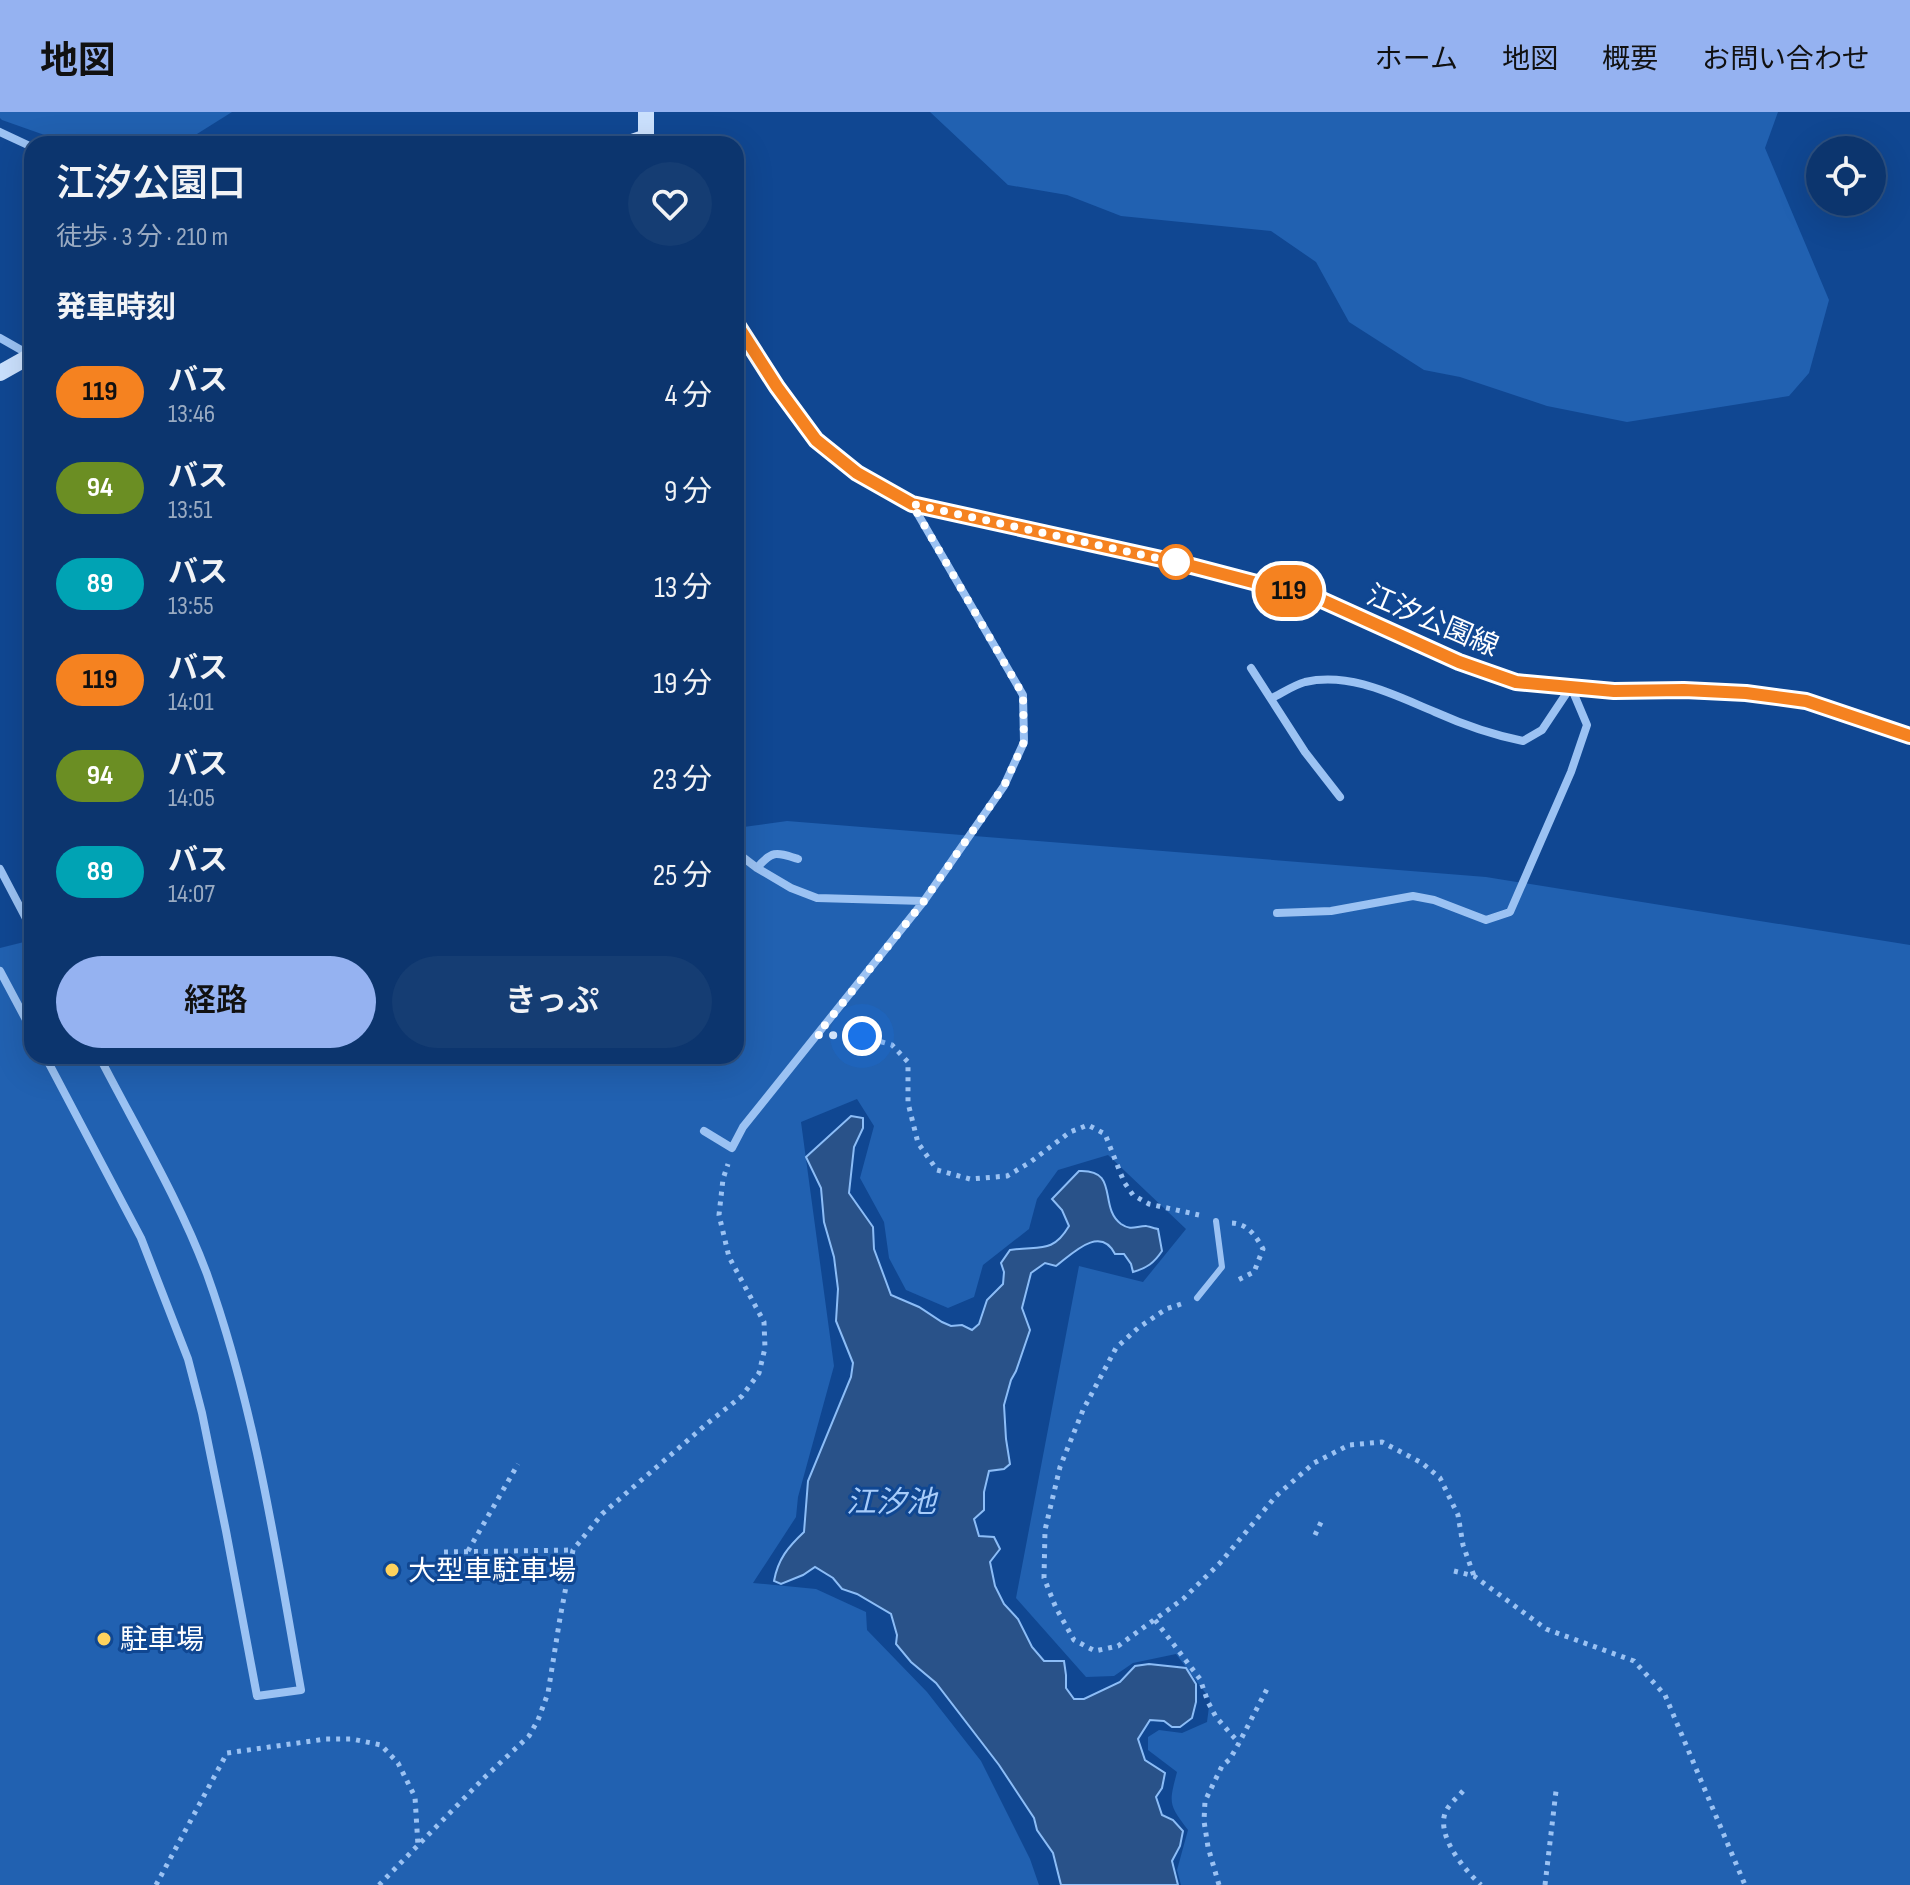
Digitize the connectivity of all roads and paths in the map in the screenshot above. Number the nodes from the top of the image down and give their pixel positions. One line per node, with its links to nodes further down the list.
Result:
1 (646, 112): 3 (main road)
2 (0, 132): 4 (street)
3 (647, 136)
4 (24, 143)
5 (744, 335): 10 (main road, 江汐公園線)
6 (0, 338): 7 (street)
7 (24, 351)
8 (24, 359): 9 (main road)
9 (0, 373)
10 (912, 504): 12 (main road, 江汐公園線); 20 (street)
11 (1251, 668): 13 (street)
12 (1571, 687): 13 (street); 14 (main road, 江汐公園線); 21 (street)
13 (1272, 698): 15 (street)
14 (1910, 736)
15 (1340, 797)
16 (744, 858): 18 (street)
17 (798, 859): 18 (street)
18 (757, 868): 20 (street)
19 (0, 869): 22 (street)
20 (924, 901): 25 (street)
21 (1277, 913)
22 (24, 915)
23 (0, 971): 24 (street)
24 (24, 1016)
25 (817, 1035): 29 (street); 30 (path)
26 (49, 1064): 27 (street)
27 (103, 1064)
28 (704, 1131): 29 (street)
29 (732, 1148): 35 (path)
30 (1216, 1221): 31 (lane); 31 (path)
31 (1197, 1298): 40 (path)
32 (518, 1464): 37 (path)
33 (1323, 1518): 34 (path)
34 (1315, 1535)
35 (573, 1550): 37 (path); 45 (path)
36 (444, 1552): 37 (path)
37 (467, 1552)
38 (1454, 1571): 39 (path)
39 (1474, 1576): 40 (path); 51 (path)
40 (1155, 1620): 42 (path)
41 (1268, 1687): 42 (path)
42 (1239, 1743): 48 (path)
43 (1463, 1791): 49 (path)
44 (1556, 1791): 50 (path)
45 (418, 1847): 46 (path); 47 (path)
46 (156, 1885)
47 (379, 1885)
48 (1219, 1885)
49 (1481, 1885)
50 (1545, 1885)
51 (1745, 1885)

